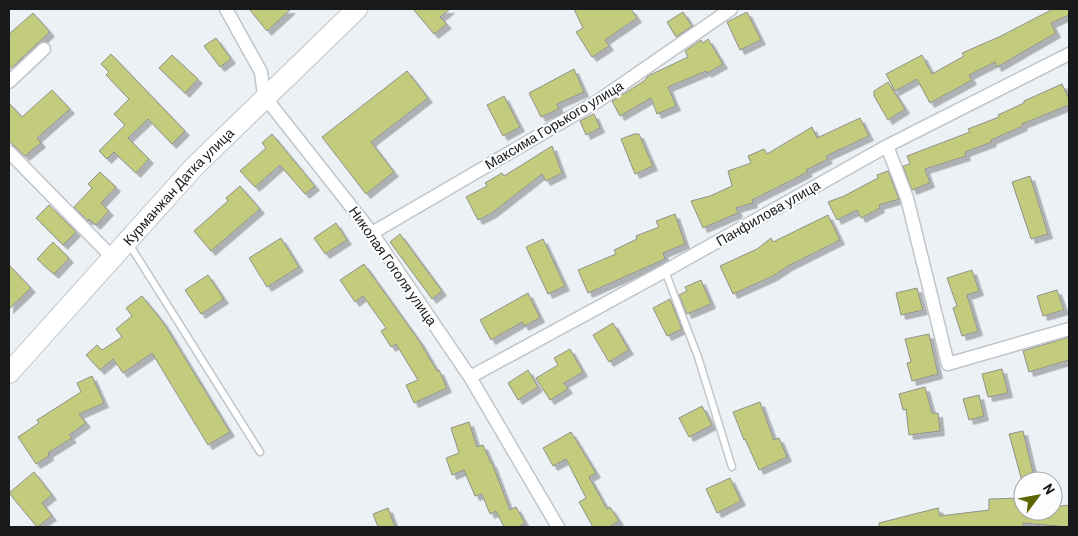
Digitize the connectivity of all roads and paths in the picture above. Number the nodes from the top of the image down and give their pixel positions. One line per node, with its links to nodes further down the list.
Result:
1 (226, 9): 7 (street)
2 (357, 9): 7 (main road, Курманжан Датка улица)
3 (731, 9): 10 (street, Максима Горького улица)
4 (44, 49): 6 (street)
5 (1069, 54): 8 (street, Панфилова улица)
6 (9, 82)
7 (264, 96): 10 (street, Николая Гоголя улица); 11 (main road, Курманжан Датка улица)
8 (887, 146): 13 (street, Панфилова улица); 14 (street)
9 (9, 152): 12 (street)
10 (372, 233): 16 (street, Николая Гоголя улица)
11 (127, 241): 12 (main road, Курманжан Датка улица); 17 (lane)
12 (112, 257): 15 (main road, Курманжан Датка улица)
13 (665, 272): 16 (street, Панфилова улица); 18 (lane)
14 (1069, 329)
15 (9, 373)
16 (470, 377): 19 (street, Николая Гоголя улица)
17 (260, 452)
18 (732, 467)
19 (558, 527)

